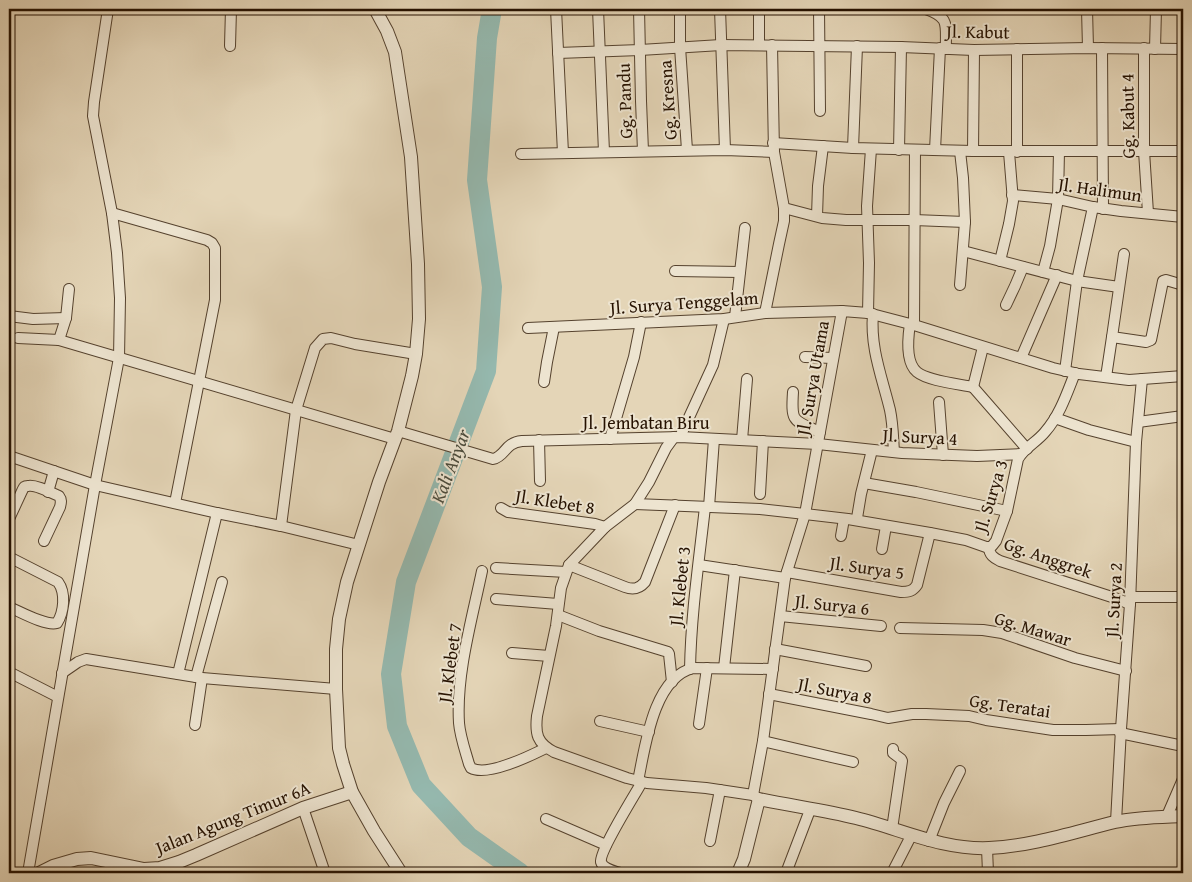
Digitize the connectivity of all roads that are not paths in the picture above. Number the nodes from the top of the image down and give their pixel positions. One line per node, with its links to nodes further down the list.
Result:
1 (108, 9): 57 (street)
2 (231, 9): 18 (street)
3 (375, 9): 93 (street)
4 (556, 9): 32 (street)
5 (598, 9): 31 (street)
6 (639, 9): 29 (street, Gg. Pandu)
7 (680, 9): 21 (street, Gg. Kresna)
8 (720, 9): 14 (street)
9 (758, 9): 15 (street)
10 (819, 9): 17 (street)
11 (926, 9): 26 (street)
12 (1087, 9): 22 (street)
13 (1156, 9): 25 (street)
14 (721, 45): 15 (street, Jl. Kabut); 21 (street, Jl. Kabut); 39 (street)
15 (759, 45): 16 (street, Jl. Kabut)
16 (772, 45): 17 (street, Jl. Kabut); 35 (street)
17 (820, 45): 19 (street, Jl. Kabut); 33 (street)
18 (230, 46)
19 (857, 46): 20 (street, Jl. Kabut); 36 (street)
20 (901, 46): 26 (street, Jl. Kabut); 40 (street)
21 (680, 47): 29 (street, Jl. Kabut); 38 (street, Gg. Kresna)
22 (1088, 48): 23 (street, Jl. Kabut); 27 (street, Jl. Kabut)
23 (1102, 48): 24 (street, Jl. Kabut); 56 (street, Jl. Surya 3)
24 (1144, 48): 25 (street, Jl. Kabut); 45 (street, Gg. Kabut 4)
25 (1156, 48): 28 (street, Jl. Kabut)
26 (943, 49): 30 (street, Jl. Kabut); 42 (street)
27 (1017, 49): 30 (street, Jl. Kabut); 49 (street)
28 (1183, 49)
29 (640, 50): 31 (street, Jl. Kabut); 43 (street, Gg. Pandu)
30 (974, 50): 48 (street)
31 (599, 51): 32 (street, Jl. Kabut); 47 (street)
32 (558, 52): 51 (street)
33 (820, 111)
34 (823, 146): 35 (street); 36 (street); 59 (street)
35 (773, 148): 39 (street); 55 (street)
36 (854, 148): 37 (street)
37 (871, 149): 40 (street); 61 (street)
38 (687, 150): 39 (street); 43 (street)
39 (725, 150)
40 (899, 150): 41 (street)
41 (915, 150): 42 (street); 62 (street)
42 (935, 150): 44 (street)
43 (643, 151): 47 (street)
44 (960, 151): 48 (street); 63 (street)
45 (1144, 151): 46 (street); 50 (street); 58 (street, Gg. Kabut 4)
46 (1183, 151)
47 (604, 152): 51 (street)
48 (973, 152): 49 (street)
49 (1013, 152): 50 (street); 53 (street)
50 (1059, 152): 54 (street)
51 (563, 153): 52 (street)
52 (521, 154)
53 (1012, 195): 54 (street, Jl. Halimun); 67 (street)
54 (1058, 199): 56 (street, Jl. Halimun); 71 (street)
55 (784, 208): 59 (street); 80 (street)
56 (1098, 208): 58 (street, Jl. Halimun); 73 (street, Jl. Surya 3)
57 (112, 213): 95 (street); 103 (street)
58 (1148, 214): 60 (street, Jl. Halimun)
59 (817, 216): 61 (street)
60 (1183, 216)
61 (867, 220): 62 (street); 81 (street)
62 (914, 220): 63 (street); 86 (street)
63 (965, 222): 65 (street)
64 (745, 228): 70 (street)
65 (963, 251): 67 (street); 75 (street)
66 (1124, 254): 76 (street)
67 (1000, 261): 68 (street)
68 (1023, 267): 71 (street); 78 (street)
69 (675, 271): 70 (street)
70 (740, 272): 84 (street)
71 (1043, 272): 72 (street)
72 (1057, 275): 73 (street); 97 (street)
73 (1077, 281): 76 (street); 98 (street, Jl. Surya 3)
74 (1183, 281): 89 (street)
75 (960, 285)
76 (1119, 287): 89 (street)
77 (69, 289): 83 (street)
78 (1006, 305)
79 (842, 311): 80 (street, Jl. Surya Tenggelam); 81 (street, Jl. Surya Utama); 96 (street, Jl. Surya Utama)
80 (764, 314): 84 (street, Jl. Surya Tenggelam)
81 (870, 314): 86 (street, Jl. Surya Utama); 123 (street)
82 (9, 316): 83 (street)
83 (66, 318): 91 (street)
84 (730, 318): 85 (street, Jl. Surya Tenggelam); 114 (street)
85 (641, 322): 87 (street, Jl. Surya Tenggelam); 115 (street)
86 (912, 324): 92 (street, Jl. Surya Utama); 105 (street)
87 (554, 327): 88 (street, Jl. Surya Tenggelam); 104 (street)
88 (528, 328)
89 (1112, 337): 100 (street)
90 (18, 338): 91 (street)
91 (59, 340): 95 (street)
92 (983, 346): 97 (street, Jl. Surya Utama); 105 (street)
93 (416, 354): 108 (street); 113 (street)
94 (805, 357): 96 (street)
95 (119, 358): 103 (street); 130 (street)
96 (833, 358): 112 (street, Jl. Surya Utama)
97 (1021, 358): 98 (street, Jl. Surya Utama)
98 (1070, 372): 100 (street, Jl. Surya Utama); 110 (street, Jl. Surya 3)
99 (1183, 376): 102 (street, Jl. Surya Utama)
100 (1106, 377): 102 (street, Jl. Surya Utama)
101 (747, 379): 118 (street)
102 (1142, 379): 111 (street, Jl. Surya 2)
103 (200, 382): 108 (street); 133 (street)
104 (544, 382)
105 (973, 387): 124 (street)
106 (793, 392): 112 (street)
107 (939, 402): 125 (street)
108 (296, 410): 113 (street); 144 (street)
109 (1183, 416): 111 (street)
110 (1055, 418): 120 (street); 124 (street, Jl. Surya 3)
111 (1138, 422): 120 (street, Jl. Surya 2)
112 (820, 432): 121 (street, Jl. Surya Utama)
113 (396, 435): 117 (street, Jl. Jembatan Biru); 150 (street)
114 (677, 437): 115 (street, Jl. Jembatan Biru); 116 (street, Jl. Jembatan Biru); 134 (street)
115 (610, 438): 117 (street, Jl. Jembatan Biru)
116 (714, 439): 118 (street, Jl. Jembatan Biru); 136 (street, Jl. Klebet 3)
117 (540, 440): 128 (street)
118 (742, 440): 119 (street, Jl. Jembatan Biru)
119 (763, 442): 121 (street, Jl. Jembatan Biru); 132 (street)
120 (1136, 442): 164 (street, Jl. Surya 2)
121 (818, 444): 122 (street, Jl. Surya 4); 140 (street, Jl. Surya Utama)
122 (872, 450): 123 (street, Jl. Surya 4); 129 (street)
123 (894, 452): 125 (street, Jl. Surya 4)
124 (1024, 452): 125 (street, Jl. Surya 4); 138 (street, Jl. Surya 3)
125 (943, 454)
126 (9, 456): 127 (street)
127 (54, 471): 130 (street); 131 (street)
128 (540, 481)
129 (864, 483): 138 (street); 142 (street)
130 (95, 485): 133 (street); 167 (street)
131 (48, 492): 143 (street); 149 (street)
132 (760, 494)
133 (175, 503): 139 (street)
134 (636, 504): 135 (street, Jl. Surya 3); 146 (street)
135 (675, 506): 136 (street, Jl. Surya 3); 156 (street)
136 (707, 507): 140 (street, Jl. Surya 3); 154 (street, Jl. Klebet 3)
137 (501, 508): 146 (street, Jl. Klebet 8)
138 (1007, 511): 151 (street, Jl. Surya 3)
139 (217, 513): 144 (street); 183 (street)
140 (805, 514): 141 (street, Jl. Surya 3); 159 (street, Jl. Surya Utama)
141 (844, 518): 145 (street, Jl. Surya 3); 148 (street)
142 (857, 518)
143 (9, 519)
144 (281, 526): 150 (street)
145 (886, 526): 147 (street, Jl. Surya 3); 152 (street)
146 (605, 527): 156 (street)
147 (930, 533): 151 (street, Jl. Surya 3); 159 (street, Jl. Surya 5)
148 (841, 536)
149 (44, 541)
150 (359, 545): 186 (street)
151 (989, 547): 164 (street, Gg. Anggrek)
152 (882, 549)
153 (9, 557): 163 (street)
154 (698, 565): 157 (street); 176 (street, Jl. Klebet 3)
155 (496, 568): 156 (street)
156 (568, 568): 165 (street)
157 (735, 570): 159 (street); 178 (street)
158 (482, 571): 197 (street, Jl. Klebet 7)
159 (786, 575): 169 (street, Jl. Surya Utama)
160 (222, 582): 184 (street)
161 (1183, 597): 164 (street)
162 (496, 599): 165 (street)
163 (64, 600): 166 (street); 167 (street)
164 (1131, 600): 180 (street, Jl. Surya 2)
165 (558, 604): 168 (street)
166 (9, 607)
167 (74, 607): 182 (street)
168 (558, 615): 174 (street); 185 (street)
169 (780, 616): 170 (street, Jl. Surya 6); 172 (street, Jl. Surya Utama)
170 (881, 626)
171 (900, 628): 180 (street, Gg. Mawar)
172 (776, 649): 175 (street); 179 (street, Jl. Surya Utama)
173 (512, 653): 174 (street)
174 (549, 656): 197 (street)
175 (866, 666)
176 (690, 668): 177 (street); 185 (street)
177 (707, 668): 178 (street); 191 (street)
178 (724, 668): 179 (street)
179 (773, 669): 187 (street, Jl. Surya Utama)
180 (1126, 671): 193 (street, Jl. Surya 2)
181 (9, 672): 188 (street)
182 (62, 673): 183 (street); 188 (street)
183 (178, 674): 184 (street)
184 (199, 677): 186 (street); 192 (street)
185 (672, 682): 194 (street)
186 (336, 689): 204 (street)
187 (769, 694): 189 (street, Jl. Surya 8); 195 (street, Jl. Surya Utama)
188 (58, 697): 218 (street)
189 (895, 717): 193 (street, Gg. Teratai)
190 (600, 721): 194 (street)
191 (699, 724)
192 (195, 725)
193 (1120, 731): 196 (street, Gg. Teratai); 211 (street, Jl. Surya 2)
194 (649, 732): 202 (street)
195 (763, 741): 199 (street); 205 (street, Jl. Surya Utama)
196 (1183, 746)
197 (546, 748): 202 (street)
198 (892, 749): 212 (street)
199 (853, 762)
200 (960, 771): 215 (street)
201 (1183, 779): 208 (street)
202 (640, 782): 203 (street); 216 (street)
203 (720, 790): 205 (street); 214 (street)
204 (352, 792): 206 (street, Jalan Agung Timur 6A); 221 (street)
205 (756, 797): 207 (street); 223 (street)
206 (304, 808): 219 (street, Jalan Agung Timur 6A); 220 (street)
207 (810, 810): 212 (street); 224 (street)
208 (1167, 816): 209 (street); 211 (street)
209 (1183, 816)
210 (546, 818): 216 (street)
211 (1116, 822): 217 (street)
212 (892, 829): 213 (street)
213 (911, 836): 215 (street); 225 (street)
214 (710, 841)
215 (929, 841): 217 (street)
216 (606, 845): 222 (street)
217 (987, 848): 226 (street)
218 (28, 873)
219 (39, 873)
220 (325, 873)
221 (401, 873)
222 (620, 873)
223 (738, 873)
224 (786, 873)
225 (892, 873)
226 (988, 873)

